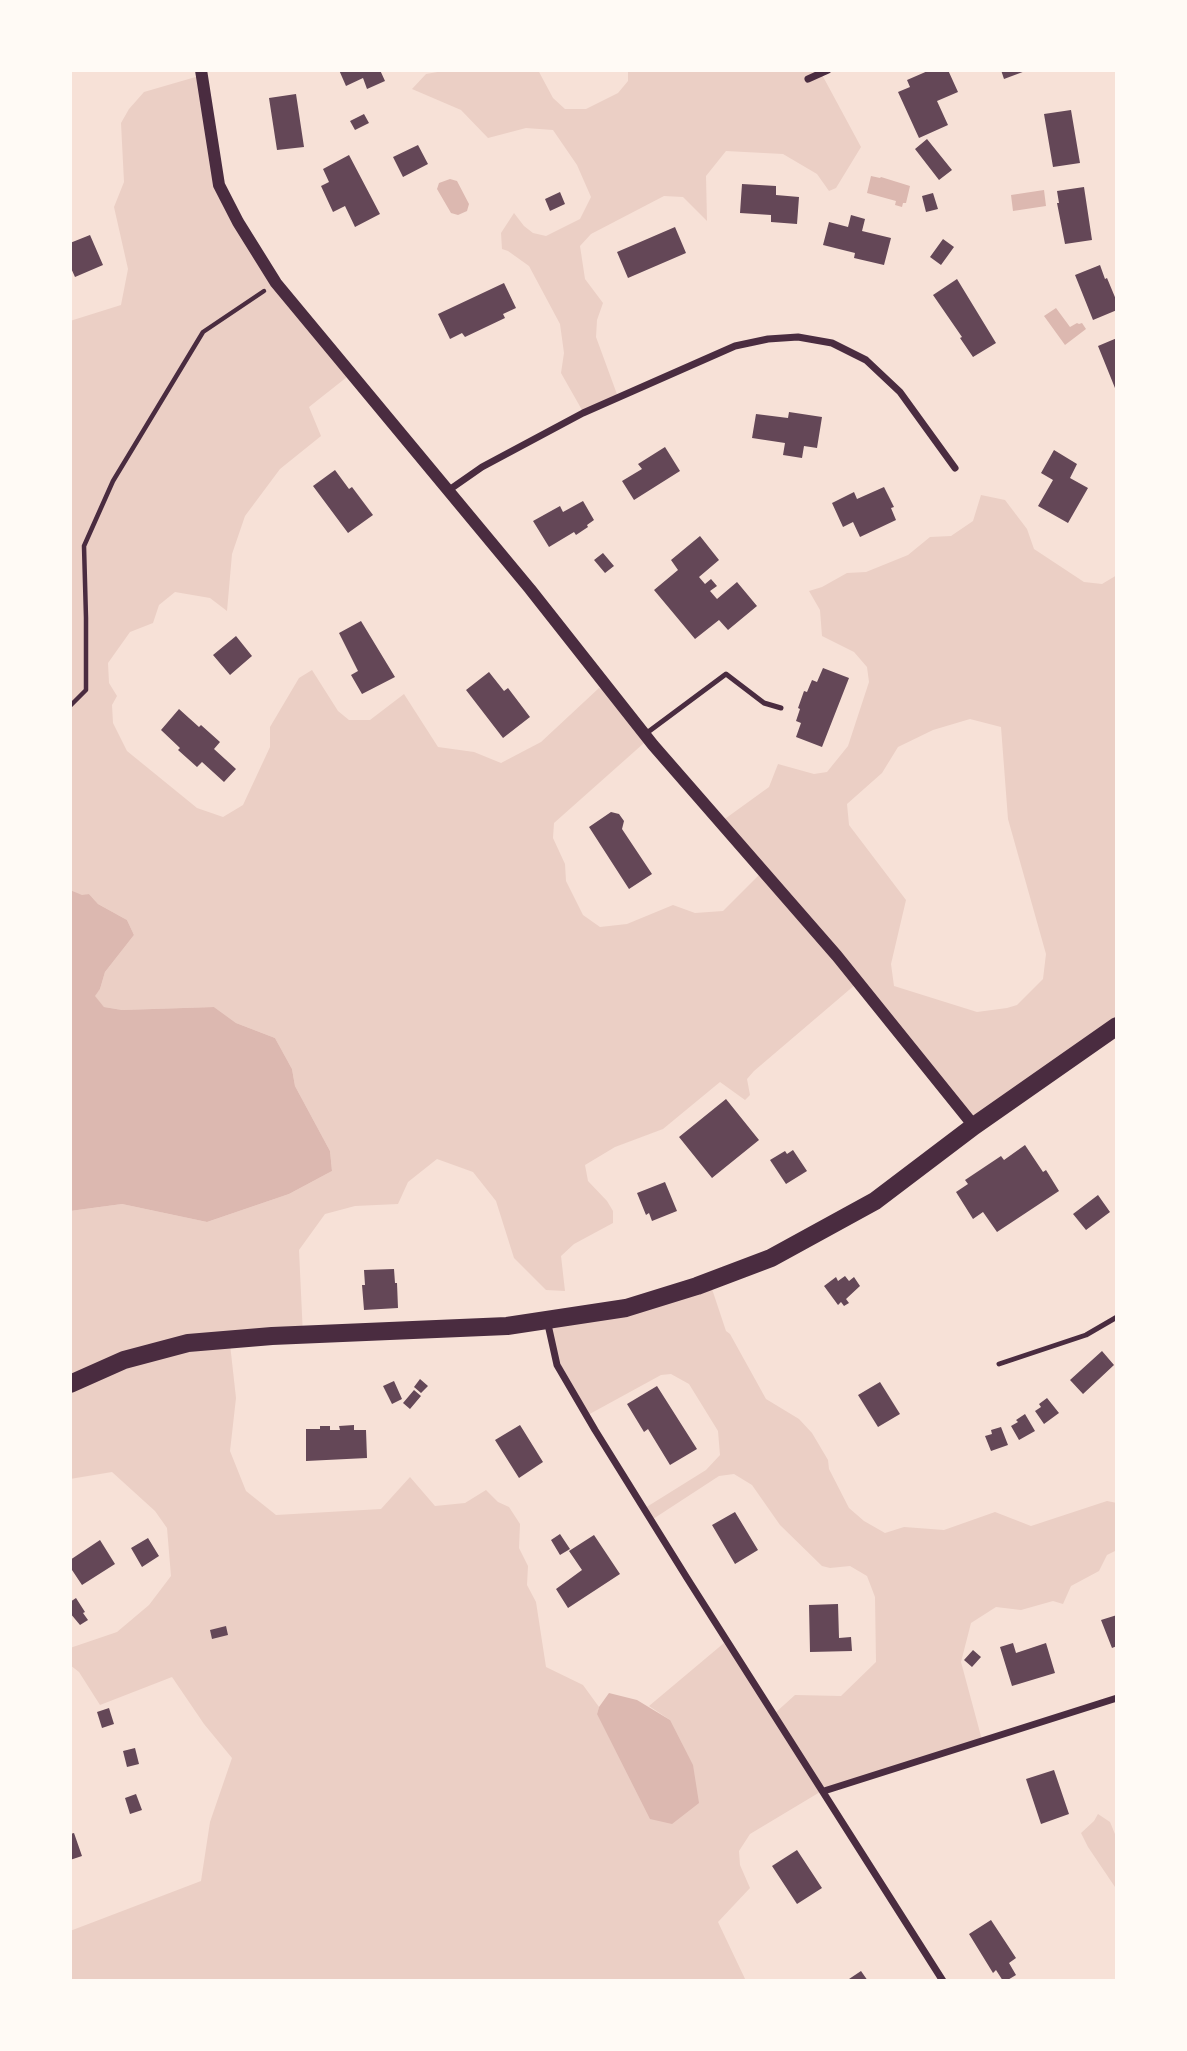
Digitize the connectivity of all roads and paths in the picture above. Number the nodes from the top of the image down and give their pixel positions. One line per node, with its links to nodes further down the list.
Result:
1 (201, 70): 4 (street)
2 (828, 70): 3 (street)
3 (808, 79)
4 (276, 283): 6 (street); 7 (path)
5 (955, 468): 6 (street)
6 (449, 490): 9 (street)
7 (70, 706)
8 (781, 708): 9 (lane)
9 (645, 735): 11 (street)
10 (1117, 1026): 11 (main road)
11 (974, 1126): 13 (main road)
12 (1117, 1317): 14 (lane)
13 (547, 1320): 15 (main road); 17 (street)
14 (999, 1364)
15 (70, 1384)
16 (1117, 1698): 17 (street)
17 (824, 1791): 18 (street)
18 (943, 1981)

